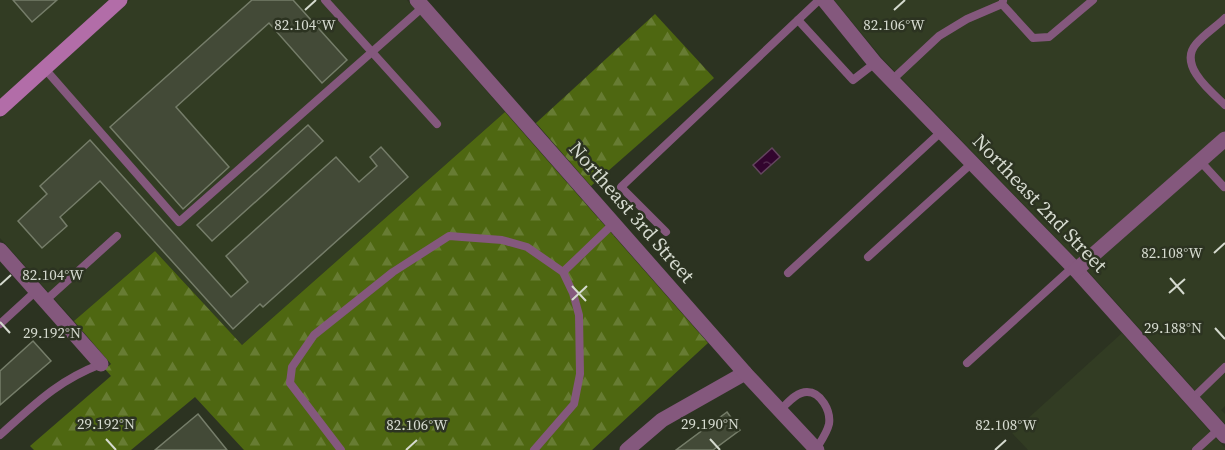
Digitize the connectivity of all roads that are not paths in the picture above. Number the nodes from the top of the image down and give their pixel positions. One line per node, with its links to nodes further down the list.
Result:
1 (120, 0): 11 (main road)
2 (325, 0): 9 (lane)
3 (1093, 0): 5 (lane)
4 (828, 2): 8 (lane); 10 (street, Northeast 2nd Street)
5 (1003, 2): 12 (lane)
6 (420, 3): 9 (lane); 21 (street, Northeast 3rd Street)
7 (1225, 18): 13 (lane)
8 (798, 21): 10 (lane); 22 (lane)
9 (373, 51): 11 (lane); 15 (lane)
10 (875, 63): 12 (street, Northeast 2nd Street)
11 (45, 69): 14 (main road)
12 (892, 80): 16 (street, Northeast 2nd Street)
13 (1225, 105)
14 (0, 110)
15 (437, 124)
16 (942, 131): 19 (street, Northeast 2nd Street); 28 (lane)
17 (1225, 139): 18 (street)
18 (1200, 161): 20 (lane); 26 (street)
19 (972, 163): 25 (lane); 26 (street, Northeast 2nd Street)
20 (1225, 188)
21 (614, 224): 27 (lane); 34 (street, Northeast 3rd Street)
22 (666, 232)
23 (117, 236): 29 (lane)
24 (0, 250): 29 (street)
25 (868, 257)
26 (1075, 269): 31 (lane); 35 (street, Northeast 2nd Street)
27 (563, 272): 39 (lane); 40 (lane)
28 (788, 273)
29 (41, 296): 30 (lane); 32 (street)
30 (0, 324)
31 (967, 363)
32 (101, 364): 38 (lane)
33 (1225, 367): 35 (lane)
34 (745, 373): 36 (street, Northeast 3rd Street); 41 (street)
35 (1192, 399): 37 (street, Northeast 2nd Street)
36 (780, 410): 42 (street, Northeast 3rd Street); 42 (lane)
37 (1222, 432): 43 (lane)
38 (0, 435)
39 (341, 450)
40 (534, 450)
41 (627, 450)
42 (816, 450)
43 (1196, 450)

